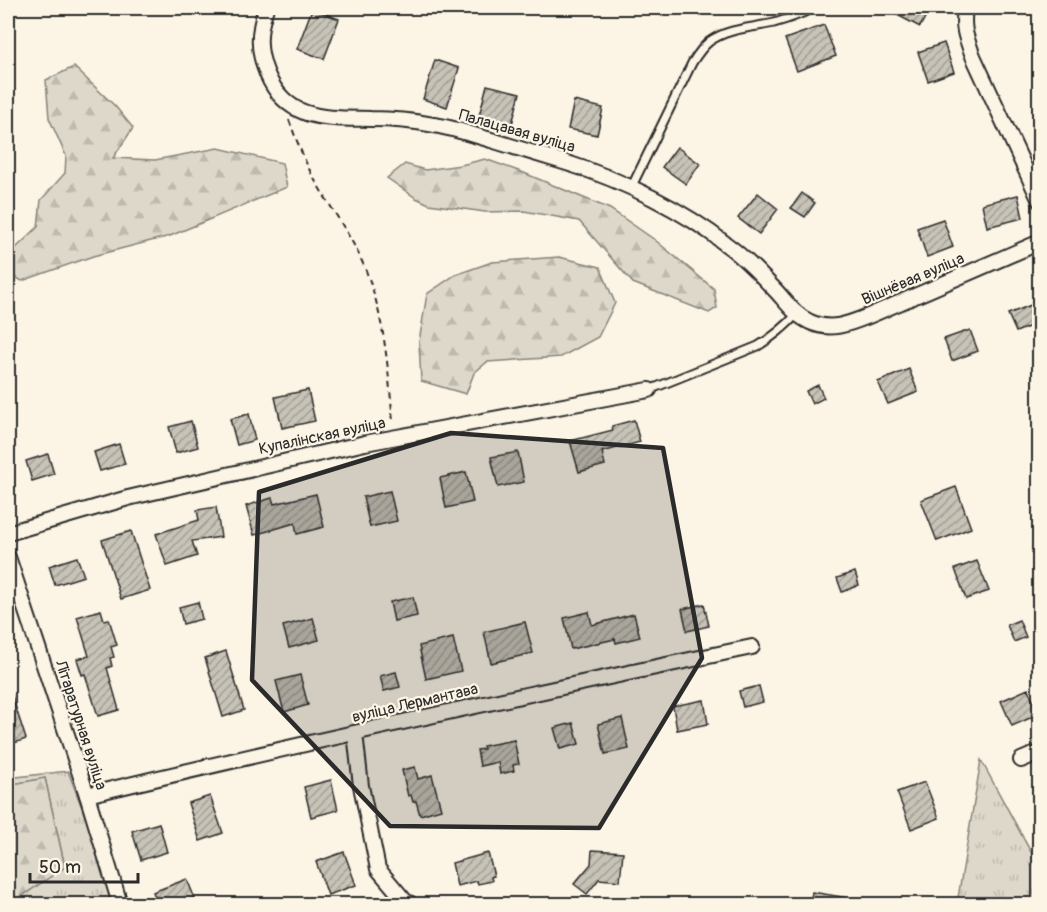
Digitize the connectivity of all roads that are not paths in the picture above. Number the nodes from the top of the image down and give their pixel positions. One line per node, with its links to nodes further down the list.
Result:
1 (266, 8): 4 (street, Палацавая вуліца)
2 (814, 8): 4 (lane)
3 (965, 8): 5 (street)
4 (630, 188): 7 (street, Палацавая вуліца)
5 (1040, 201)
6 (1040, 242): 7 (street, Вішнёвая вуліца)
7 (797, 314): 8 (lane)
8 (649, 390): 9 (street, Купалінская вуліца)
9 (8, 533)
10 (8, 557): 15 (street, Літаратурная вуліца)
11 (752, 647): 12 (street, вуліца Лермантава)
12 (355, 733): 15 (street, вуліца Лермантава); 17 (street)
13 (1040, 752): 14 (street)
14 (1021, 760)
15 (87, 795): 16 (street, Літаратурная вуліца)
16 (120, 904)
17 (411, 904)

